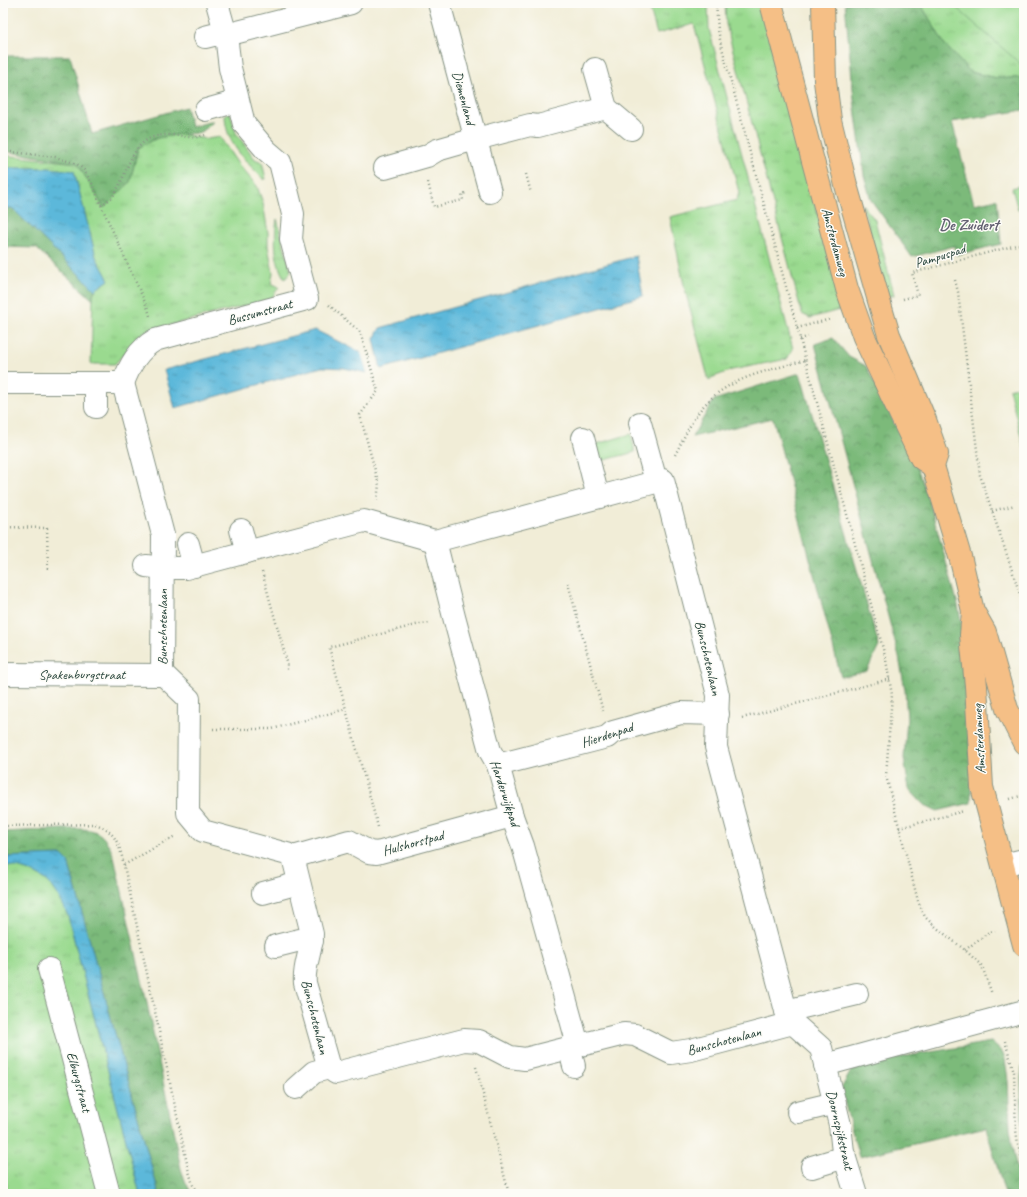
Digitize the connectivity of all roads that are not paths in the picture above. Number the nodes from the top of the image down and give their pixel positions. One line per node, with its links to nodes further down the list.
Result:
1 (351, 3): 5 (street)
2 (439, 3): 11 (street, Diemenland)
3 (771, 3): 20 (main road, Amsterdamweg)
4 (823, 3): 20 (main road, Amsterdamweg)
5 (214, 23): 7 (street, Bussumstraat)
6 (595, 69): 8 (street)
7 (238, 101): 9 (street); 16 (street, Bussumstraat)
8 (606, 108): 10 (street); 11 (street)
9 (206, 110)
10 (631, 129)
11 (475, 139): 12 (street); 13 (street, Diemenland)
12 (385, 168)
13 (481, 192)
14 (3, 383): 15 (street)
15 (96, 383): 16 (street); 17 (street)
16 (123, 383): 28 (street, Bunschotenlaan)
17 (96, 407)
18 (640, 423): 21 (street, Bunschotenlaan)
19 (583, 438): 22 (street)
20 (933, 466): 29 (main road, Amsterdamweg)
21 (662, 476): 22 (street); 32 (street, Bunschotenlaan)
22 (598, 496): 24 (street)
23 (241, 530): 26 (street)
24 (435, 541): 26 (street, Bunschotenlaan); 34 (street, Harderwijkpad)
25 (188, 544): 27 (street)
26 (247, 552): 27 (street, Bunschotenlaan)
27 (194, 566): 28 (street, Bunschotenlaan)
28 (155, 567): 31 (street, Bunschotenlaan)
29 (973, 611): 33 (main road, Amsterdamweg); 38 (main road, Amsterdamweg)
30 (3, 674): 31 (street, Spakenburgstraat)
31 (162, 675): 36 (street, Bunschotenlaan)
32 (727, 716): 34 (street, Hierdenpad); 47 (street, Bunschotenlaan)
33 (1024, 743)
34 (498, 765): 35 (street, Harderwijkpad)
35 (512, 816): 36 (street, Hulshorstpad); 48 (street, Harderwijkpad)
36 (293, 857): 39 (street, Bunschotenlaan)
37 (1024, 860): 38 (street)
38 (1003, 865): 42 (main road, Amsterdamweg)
39 (300, 883): 40 (street); 41 (street, Bunschotenlaan)
40 (263, 893)
41 (312, 941): 43 (street); 50 (street, Bunschotenlaan)
42 (1024, 945)
43 (276, 946)
44 (49, 970): 56 (street, Elburgstraat)
45 (857, 994): 47 (street)
46 (1024, 1011): 49 (street)
47 (789, 1017): 48 (street, Bunschotenlaan); 49 (street)
48 (574, 1053): 50 (street, Bunschotenlaan)
49 (825, 1065): 52 (street, Doornspijkstraat)
50 (329, 1068): 51 (street)
51 (296, 1088)
52 (835, 1103): 53 (street); 54 (street, Doornspijkstraat)
53 (798, 1112)
54 (845, 1158): 55 (street); 57 (street, Doornspijkstraat)
55 (812, 1167)
56 (109, 1194)
57 (856, 1194)

